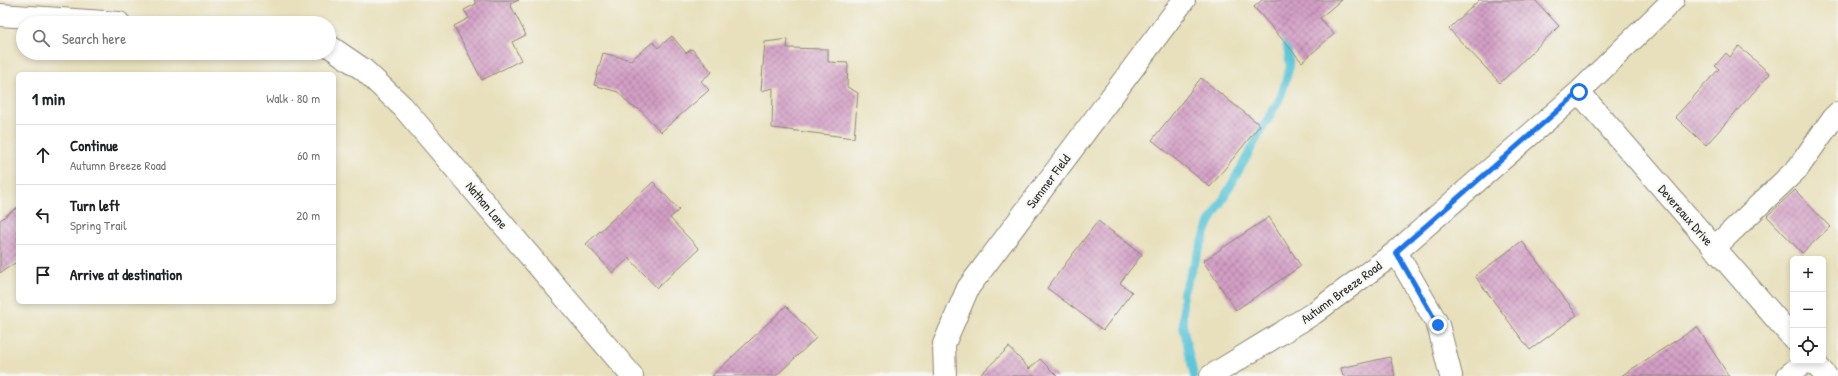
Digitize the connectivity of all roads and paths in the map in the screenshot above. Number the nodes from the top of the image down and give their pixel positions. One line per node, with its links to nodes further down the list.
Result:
1 (1184, 0): 14 (street, Summer Field)
2 (1673, 0): 6 (street, Autumn Breeze Road)
3 (0, 15): 4 (street)
4 (16, 16)
5 (336, 51): 13 (street, Nathan Lane)
6 (1579, 92): 8 (street, Devereaux Drive); 9 (street, Autumn Breeze Road)
7 (1838, 113): 8 (street)
8 (1714, 248): 10 (street, Devereaux Drive)
9 (1396, 252): 15 (street, Autumn Breeze Road); 16 (street)
10 (1790, 335)
11 (1802, 364): 17 (street)
12 (1816, 364): 18 (street)
13 (632, 376)
14 (945, 376)
15 (1211, 376)
16 (1452, 376)
17 (1788, 376)
18 (1826, 376)

